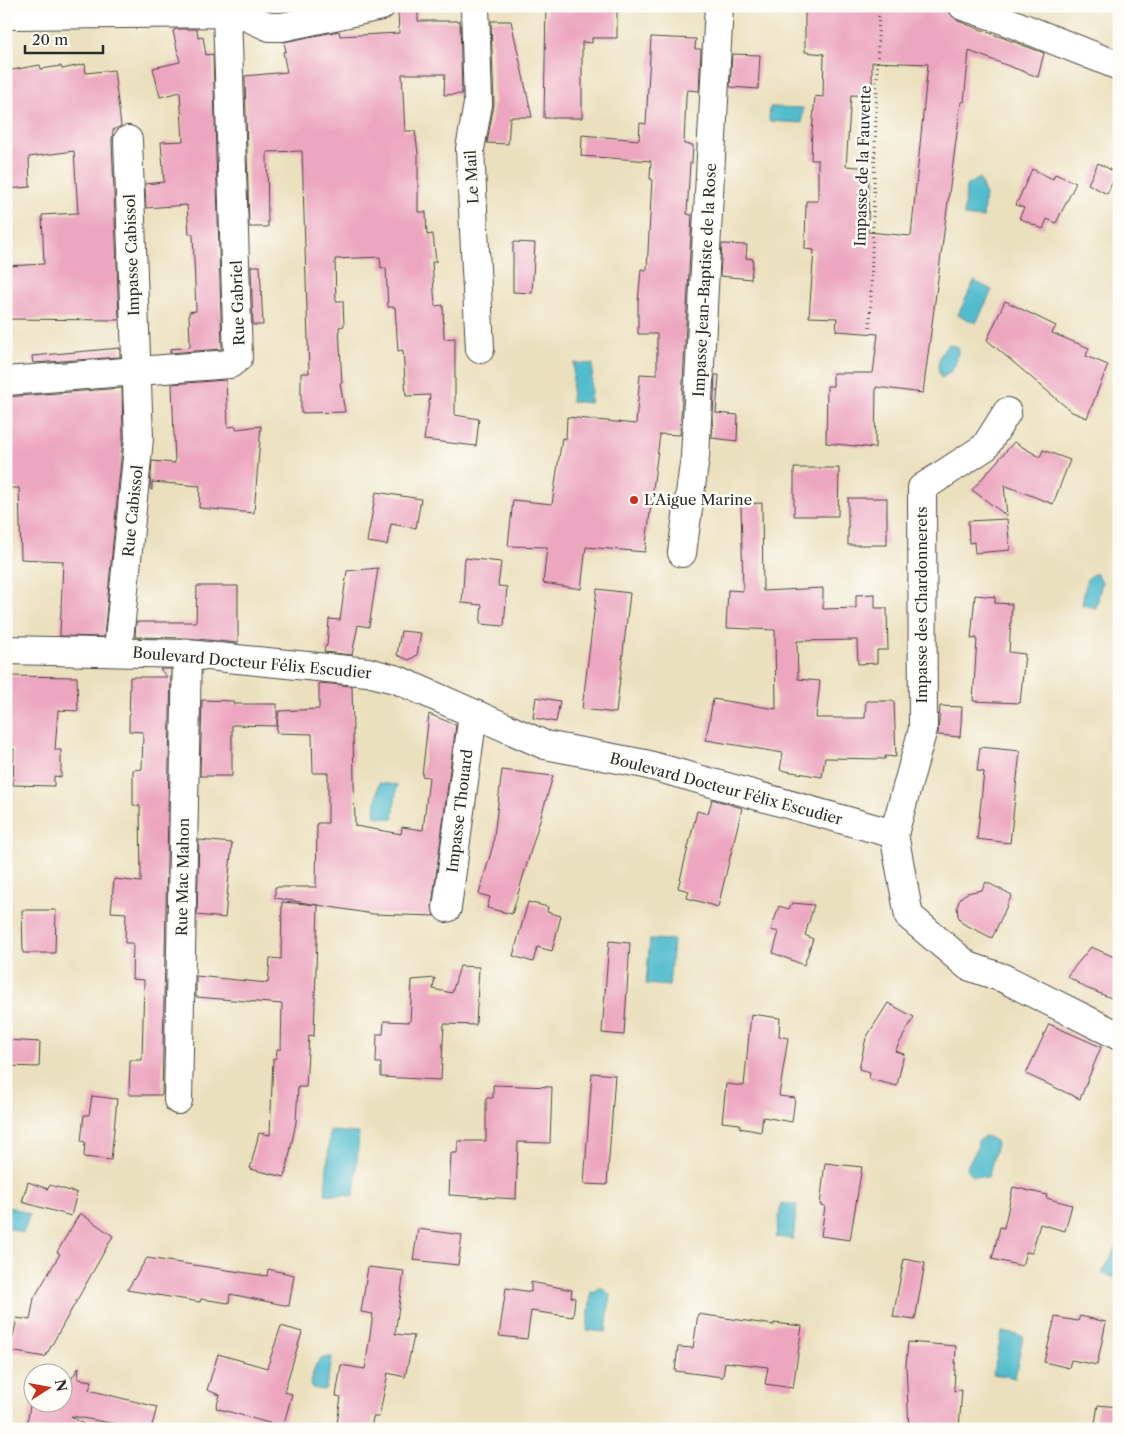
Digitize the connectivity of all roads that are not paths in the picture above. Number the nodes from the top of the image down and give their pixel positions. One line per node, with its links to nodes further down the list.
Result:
1 (381, 6): 6 (street)
2 (474, 6): 10 (street, Le Mail)
3 (719, 6): 14 (street, Impasse Jean-Baptiste de la Rose)
4 (963, 6): 8 (street)
5 (41, 11): 6 (street); 7 (street)
6 (234, 11): 11 (street, Rue Gabriel)
7 (6, 15)
8 (1119, 66)
9 (128, 140): 11 (street, Impasse Cabissol)
10 (480, 348)
11 (137, 371): 12 (street, Rue Gabriel); 16 (street, Rue Cabissol)
12 (6, 381)
13 (1007, 412): 19 (street, Impasse des Chardonnerets)
14 (682, 552)
15 (6, 650): 16 (street, Boulevard Docteur Félix Escudier)
16 (118, 650): 17 (street, Boulevard Docteur Félix Escudier)
17 (187, 654): 18 (street, Boulevard Docteur Félix Escudier); 22 (street, Rue Mac Mahon)
18 (473, 714): 19 (street, Boulevard Docteur Félix Escudier); 20 (street, Impasse Thouard)
19 (894, 834): 21 (street)
20 (447, 908)
21 (1119, 1036)
22 (178, 1100)

